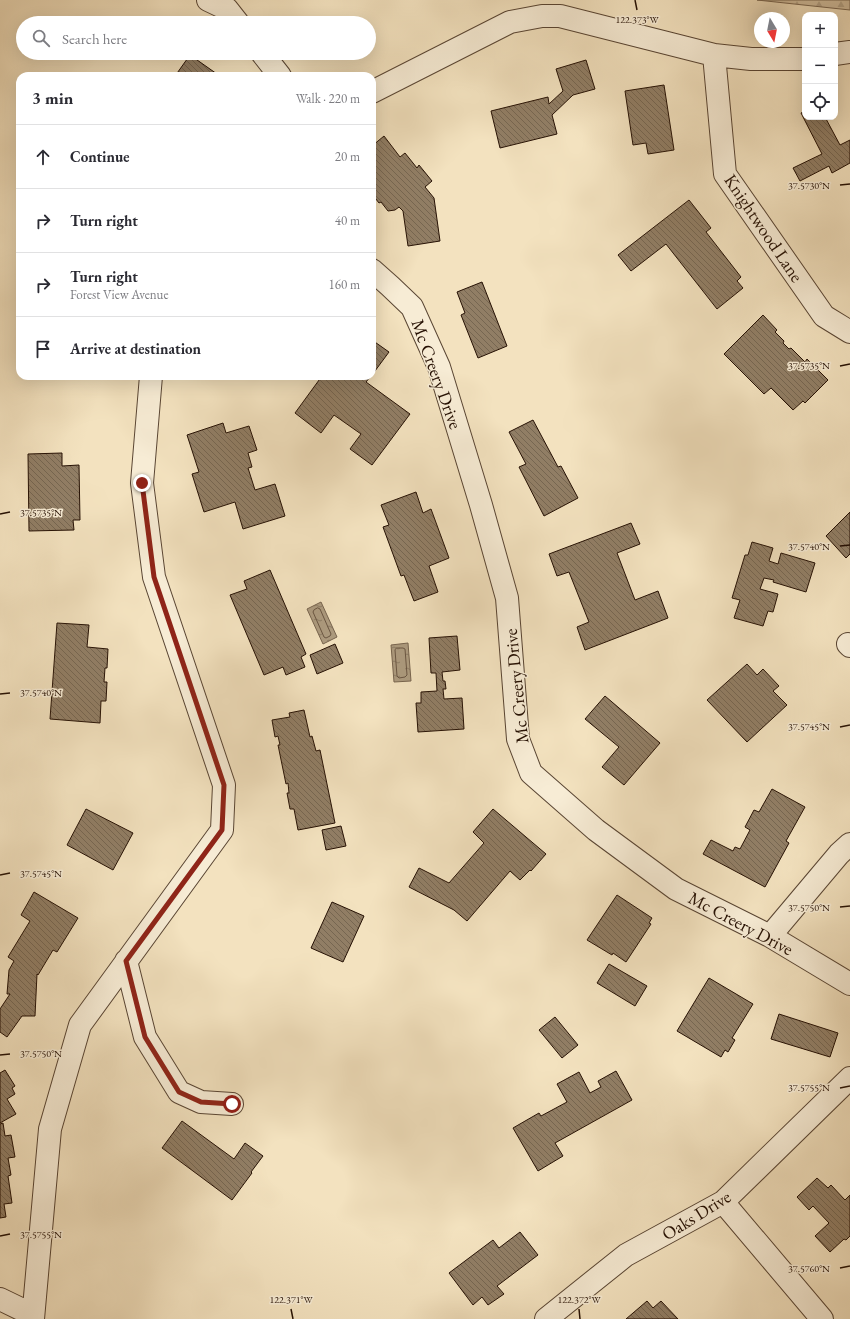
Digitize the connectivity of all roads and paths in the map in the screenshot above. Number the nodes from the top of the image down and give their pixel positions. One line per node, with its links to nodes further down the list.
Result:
1 (208, 0): 2 (street)
2 (232, 16)
3 (850, 52): 4 (street)
4 (838, 54)
5 (714, 55): 6 (street); 9 (street); 11 (street, Knightwood Lane)
6 (802, 59)
7 (267, 60): 8 (street)
8 (277, 72)
9 (376, 90)
10 (376, 274): 14 (street, Mc Creery Drive)
11 (850, 332)
12 (151, 380): 15 (street)
13 (850, 844): 14 (street)
14 (770, 936): 16 (street, Mc Creery Drive)
15 (126, 961): 18 (street); 21 (street)
16 (850, 984)
17 (850, 1078): 19 (street, Oaks Drive)
18 (232, 1104)
19 (723, 1202): 22 (street, Oaks Drive); 23 (street)
20 (0, 1299): 21 (street)
21 (33, 1317)
22 (546, 1319)
23 (822, 1319)

